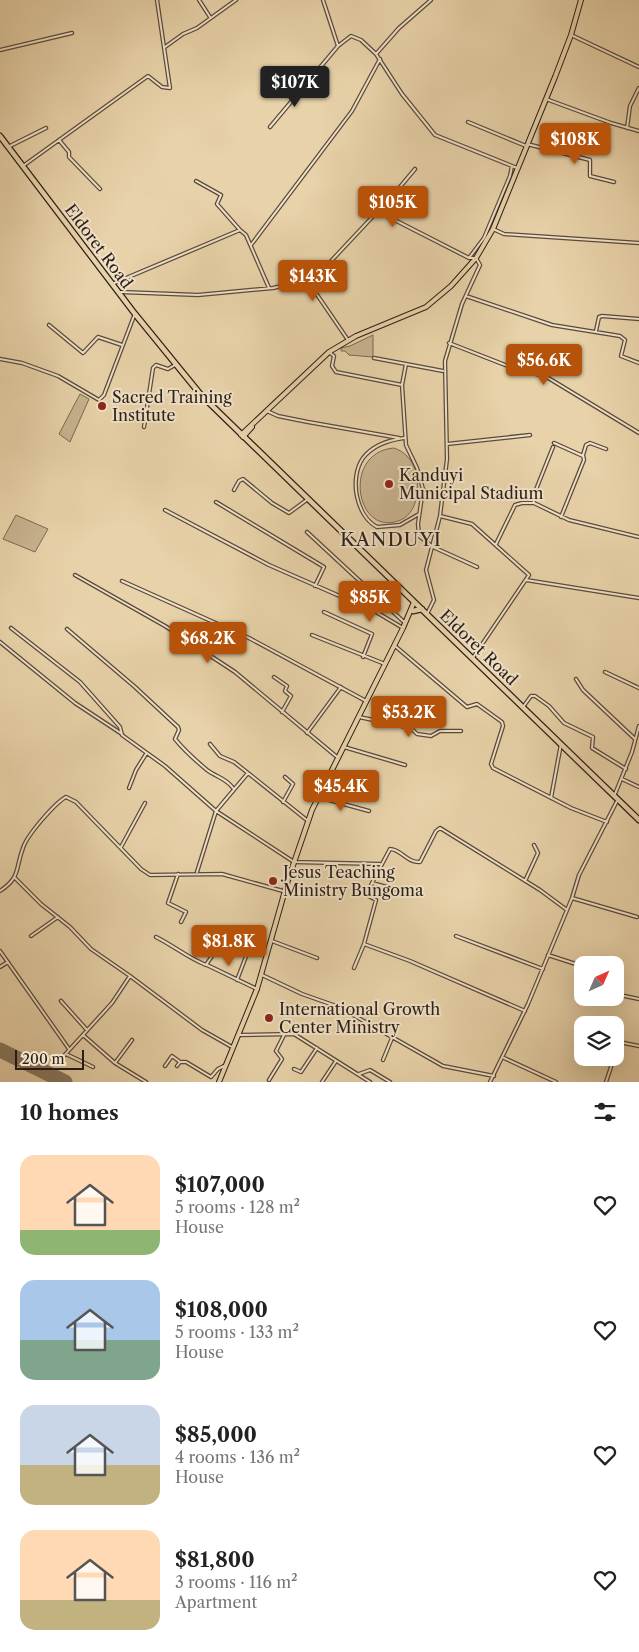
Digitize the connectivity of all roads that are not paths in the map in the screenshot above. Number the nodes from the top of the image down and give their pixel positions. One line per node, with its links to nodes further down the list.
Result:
1 (157, 0): 10 (street)
2 (199, 0): 7 (street)
3 (236, 0): 7 (street)
4 (323, 0): 11 (street)
5 (431, 0): 13 (street)
6 (579, 1): 9 (main road)
7 (210, 17): 10 (street)
8 (72, 33): 12 (street)
9 (571, 35): 15 (street); 17 (main road)
10 (165, 46): 24 (street)
11 (338, 46): 13 (street); 19 (street)
12 (0, 50)
13 (376, 54): 14 (street)
14 (380, 59): 28 (street); 39 (street)
15 (639, 67)
16 (639, 88): 21 (street)
17 (546, 99): 21 (street); 25 (main road)
18 (468, 122): 25 (street)
19 (270, 127)
20 (46, 128): 26 (street)
21 (627, 128): 22 (street)
22 (639, 131)
23 (0, 136): 26 (highway, Eldoret Road)
24 (59, 140): 27 (street); 33 (street)
25 (527, 145): 29 (main road); 32 (street)
26 (8, 147): 27 (highway, Eldoret Road)
27 (23, 166): 43 (highway, Eldoret Road)
28 (512, 166): 29 (street); 34 (street)
29 (517, 168): 34 (main road)
30 (415, 169): 35 (street)
31 (196, 181): 37 (street)
32 (614, 182)
33 (100, 189)
34 (505, 192): 36 (main road); 40 (street)
35 (378, 210): 40 (street); 42 (street)
36 (493, 229): 38 (street); 41 (main road)
37 (240, 230): 39 (street); 43 (street)
38 (639, 243)
39 (251, 245): 44 (street)
40 (469, 258): 41 (street)
41 (476, 258): 46 (street); 51 (main road)
42 (307, 280): 44 (street); 51 (street)
43 (112, 284): 45 (highway, Eldoret Road)
44 (269, 288): 45 (street)
45 (118, 292): 47 (highway, Eldoret Road)
46 (466, 296): 50 (street); 52 (street)
47 (135, 314): 53 (street); 59 (highway, Eldoret Road)
48 (639, 318): 50 (street)
49 (49, 325): 53 (street)
50 (596, 331): 57 (street)
51 (348, 340): 54 (main road)
52 (449, 343): 60 (street); 64 (street)
53 (122, 344): 56 (street)
54 (329, 352): 61 (street); 62 (main road)
55 (374, 358): 58 (street)
56 (0, 359)
57 (639, 363)
58 (406, 364): 60 (street); 61 (street)
59 (174, 365): 63 (street); 65 (highway, Eldoret Road)
60 (444, 371): 69 (street)
61 (402, 385): 67 (street)
62 (266, 411): 65 (main road); 67 (street)
63 (144, 427)
64 (639, 432)
65 (243, 435): 75 (highway, Eldoret Road)
66 (530, 435): 69 (street)
67 (404, 438): 73 (street); 80 (street)
68 (554, 443): 72 (street)
69 (447, 444): 76 (street)
70 (553, 447): 78 (street)
71 (606, 450): 72 (street)
72 (583, 456): 82 (street)
73 (423, 489): 76 (street); 80 (street)
74 (234, 490): 75 (street)
75 (308, 499): 93 (highway, Eldoret Road)
76 (442, 500): 81 (street)
77 (216, 502): 91 (street)
78 (534, 503): 82 (street); 85 (street)
79 (165, 510): 91 (street)
80 (420, 514): 86 (street)
81 (440, 516): 85 (street); 86 (street)
82 (561, 516): 84 (street)
83 (307, 532): 98 (street)
84 (639, 536)
85 (496, 544): 89 (street)
86 (433, 547): 87 (street); 97 (street)
87 (477, 567)
88 (75, 575): 115 (street)
89 (526, 580): 92 (street); 106 (street)
90 (122, 581): 111 (street)
91 (315, 586): 100 (street)
92 (639, 598)
93 (415, 602): 94 (highway, Eldoret Road); 95 (main road); 98 (main road)
94 (422, 609): 95 (highway); 97 (highway, Eldoret Road)
95 (413, 611): 98 (main road)
96 (324, 612): 105 (street)
97 (428, 614): 106 (highway, Eldoret Road)
98 (406, 621): 100 (main road)
99 (11, 628): 121 (street)
100 (404, 628): 104 (main road)
101 (66, 629): 135 (street)
102 (312, 635): 105 (street)
103 (0, 642): 121 (street)
104 (395, 646): 107 (main road); 138 (street)
105 (363, 657): 107 (street)
106 (472, 659): 114 (highway, Eldoret Road)
107 (385, 664): 113 (main road)
108 (605, 672): 112 (street)
109 (274, 677): 115 (street)
110 (576, 679): 122 (street)
111 (341, 688): 113 (street); 119 (street)
112 (639, 688)
113 (367, 701): 116 (main road)
114 (523, 707): 124 (highway, Eldoret Road); 129 (street)
115 (282, 712): 119 (street)
116 (359, 717): 118 (street); 125 (main road)
117 (639, 726): 120 (street)
118 (461, 731)
119 (307, 733): 127 (street)
120 (638, 733): 122 (street)
121 (122, 735): 126 (street)
122 (635, 740): 129 (street)
123 (210, 744): 130 (street)
124 (561, 744): 137 (highway, Eldoret Road); 138 (street)
125 (344, 746): 127 (main road); 128 (street)
126 (146, 754): 134 (street); 141 (street)
127 (338, 758): 136 (main road)
128 (405, 765)
129 (626, 769): 132 (street)
130 (248, 773): 135 (street); 139 (street)
131 (285, 777): 139 (street)
132 (622, 779): 133 (street); 137 (street)
133 (639, 787)
134 (129, 788)
135 (233, 788): 141 (street)
136 (318, 797): 142 (street); 144 (main road)
137 (616, 797): 143 (highway, Eldoret Road); 145 (street)
138 (551, 798): 145 (street)
139 (283, 802): 144 (street)
140 (145, 803): 147 (street)
141 (216, 811): 148 (street); 150 (street)
142 (369, 811)
143 (639, 820)
144 (308, 821): 148 (main road)
145 (607, 822): 158 (street)
146 (534, 845): 153 (street)
147 (120, 847): 151 (street); 152 (street)
148 (294, 862): 149 (street); 156 (main road)
149 (380, 864): 153 (street); 154 (street)
150 (197, 873): 151 (street); 156 (street)
151 (178, 874): 162 (street)
152 (15, 878): 155 (street); 161 (street)
153 (525, 881): 159 (street)
154 (372, 883): 157 (street); 167 (street)
155 (0, 891)
156 (285, 891): 166 (main road)
157 (405, 892)
158 (572, 898): 159 (street); 160 (street)
159 (567, 910): 171 (street)
160 (637, 917)
161 (58, 918): 163 (street); 180 (street)
162 (181, 922)
163 (31, 936)
164 (456, 936): 178 (street)
165 (156, 937): 175 (street)
166 (272, 941): 170 (main road); 172 (street)
167 (364, 944): 177 (street); 186 (street)
168 (250, 946): 170 (street); 175 (street); 181 (street)
169 (0, 951): 173 (street)
170 (269, 953): 179 (main road)
171 (548, 955): 174 (street); 178 (street)
172 (317, 958)
173 (8, 962): 176 (street); 197 (street)
174 (574, 963)
175 (206, 965): 181 (street)
176 (0, 967)
177 (354, 968)
178 (542, 968): 186 (street)
179 (262, 975): 182 (main road); 191 (street)
180 (130, 976): 187 (street); 195 (street)
181 (237, 980): 182 (street)
182 (257, 989): 190 (main road)
183 (624, 996): 184 (street)
184 (639, 999)
185 (62, 1001): 187 (street)
186 (525, 1011): 199 (street)
187 (87, 1030): 189 (street)
188 (285, 1034): 190 (street); 196 (street); 214 (street)
189 (83, 1035): 197 (street); 204 (street)
190 (238, 1035): 195 (main road)
191 (392, 1038): 202 (street); 212 (street)
192 (132, 1040): 204 (street)
193 (624, 1043): 194 (street)
194 (639, 1046)
195 (232, 1048): 207 (main road)
196 (317, 1048): 201 (street); 210 (street)
197 (69, 1049): 198 (street)
198 (66, 1054): 200 (street); 209 (street)
199 (503, 1057): 212 (street); 222 (street)
200 (61, 1059)
201 (336, 1060): 211 (street); 217 (street)
202 (383, 1060)
203 (180, 1062): 205 (street); 206 (street); 207 (street)
204 (115, 1063): 215 (street)
205 (165, 1066)
206 (177, 1066)
207 (224, 1066): 216 (main road)
208 (611, 1066): 223 (street)
209 (93, 1068)
210 (294, 1069)
211 (359, 1074): 213 (street); 220 (street)
212 (494, 1076): 221 (street)
213 (364, 1078): 218 (street); 219 (street)
214 (269, 1080)
215 (146, 1082)
216 (219, 1082)
217 (322, 1082)
218 (362, 1082)
219 (370, 1082)
220 (390, 1082)
221 (491, 1082)
222 (556, 1082)
223 (606, 1082)

